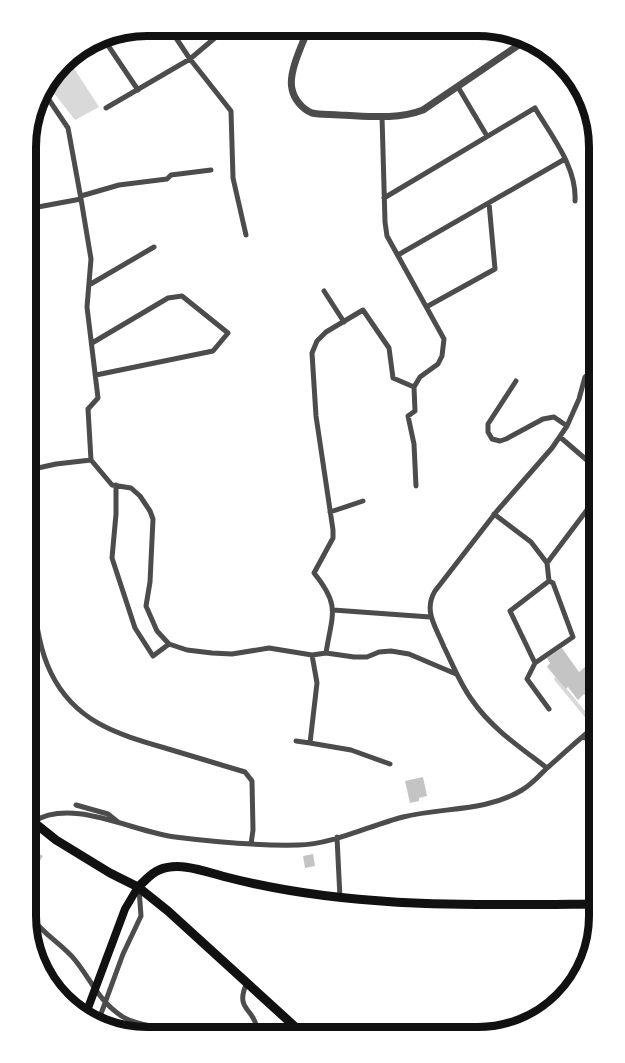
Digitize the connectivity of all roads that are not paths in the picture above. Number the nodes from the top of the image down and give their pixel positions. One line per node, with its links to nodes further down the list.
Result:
1 (175, 36): 6 (street)
2 (217, 36): 6 (street)
3 (306, 36): 11 (street)
4 (107, 43): 8 (street)
5 (520, 44): 7 (street)
6 (190, 59): 8 (street); 20 (street)
7 (458, 87): 11 (street); 12 (street)
8 (138, 90): 10 (street)
9 (48, 97): 15 (street)
10 (106, 108)
11 (382, 116): 16 (street)
12 (488, 136): 13 (street); 16 (street)
13 (565, 159): 17 (street); 18 (street)
14 (211, 170): 15 (street)
15 (81, 197): 19 (street); 23 (street)
16 (384, 198): 22 (street)
17 (575, 201)
18 (489, 203): 22 (street); 25 (street)
19 (36, 206)
20 (246, 235)
21 (154, 247): 23 (street)
22 (398, 255): 25 (street)
23 (89, 285): 27 (street)
24 (324, 291): 26 (street)
25 (428, 306): 31 (street)
26 (344, 322): 31 (street); 41 (street)
27 (92, 343): 29 (street); 29 (street)
28 (589, 373): 32 (street)
29 (96, 375): 34 (street)
30 (516, 381): 32 (street)
31 (414, 387): 38 (street)
32 (567, 426): 33 (street)
33 (560, 437): 35 (street); 42 (street)
34 (91, 460): 36 (street); 37 (street)
35 (589, 462)
36 (36, 468)
37 (116, 485): 48 (street); 48 (street)
38 (416, 486)
39 (363, 501): 41 (street)
40 (589, 507): 43 (street)
41 (330, 512): 45 (street)
42 (494, 514): 43 (street); 47 (street)
43 (547, 562): 44 (street)
44 (549, 581): 51 (street); 51 (street)
45 (333, 610): 47 (street); 49 (street)
46 (36, 616): 66 (street)
47 (430, 617): 52 (street)
48 (169, 645): 50 (street)
49 (326, 653): 50 (street); 52 (street)
50 (312, 655): 58 (street)
51 (535, 663): 53 (street)
52 (456, 674): 60 (street)
53 (549, 709)
54 (589, 731): 55 (street)
55 (584, 735): 57 (street); 60 (street)
56 (296, 741): 58 (street)
57 (589, 741)
58 (310, 743): 59 (street)
59 (390, 764)
60 (547, 768): 65 (street)
61 (76, 805): 63 (street)
62 (36, 819): 63 (street)
63 (119, 823): 66 (street)
64 (36, 824): 67 (highway)
65 (337, 837): 66 (street); 68 (street)
66 (251, 844)
67 (138, 887): 68 (highway); 71 (highway); 72 (street); 73 (main road)
68 (340, 897): 69 (highway)
69 (589, 904)
70 (36, 922): 72 (street)
71 (246, 984): 76 (street); 77 (highway)
72 (105, 1004): 74 (street); 75 (street)
73 (87, 1010)
74 (100, 1017)
75 (159, 1027)
76 (257, 1027)
77 (295, 1027)

